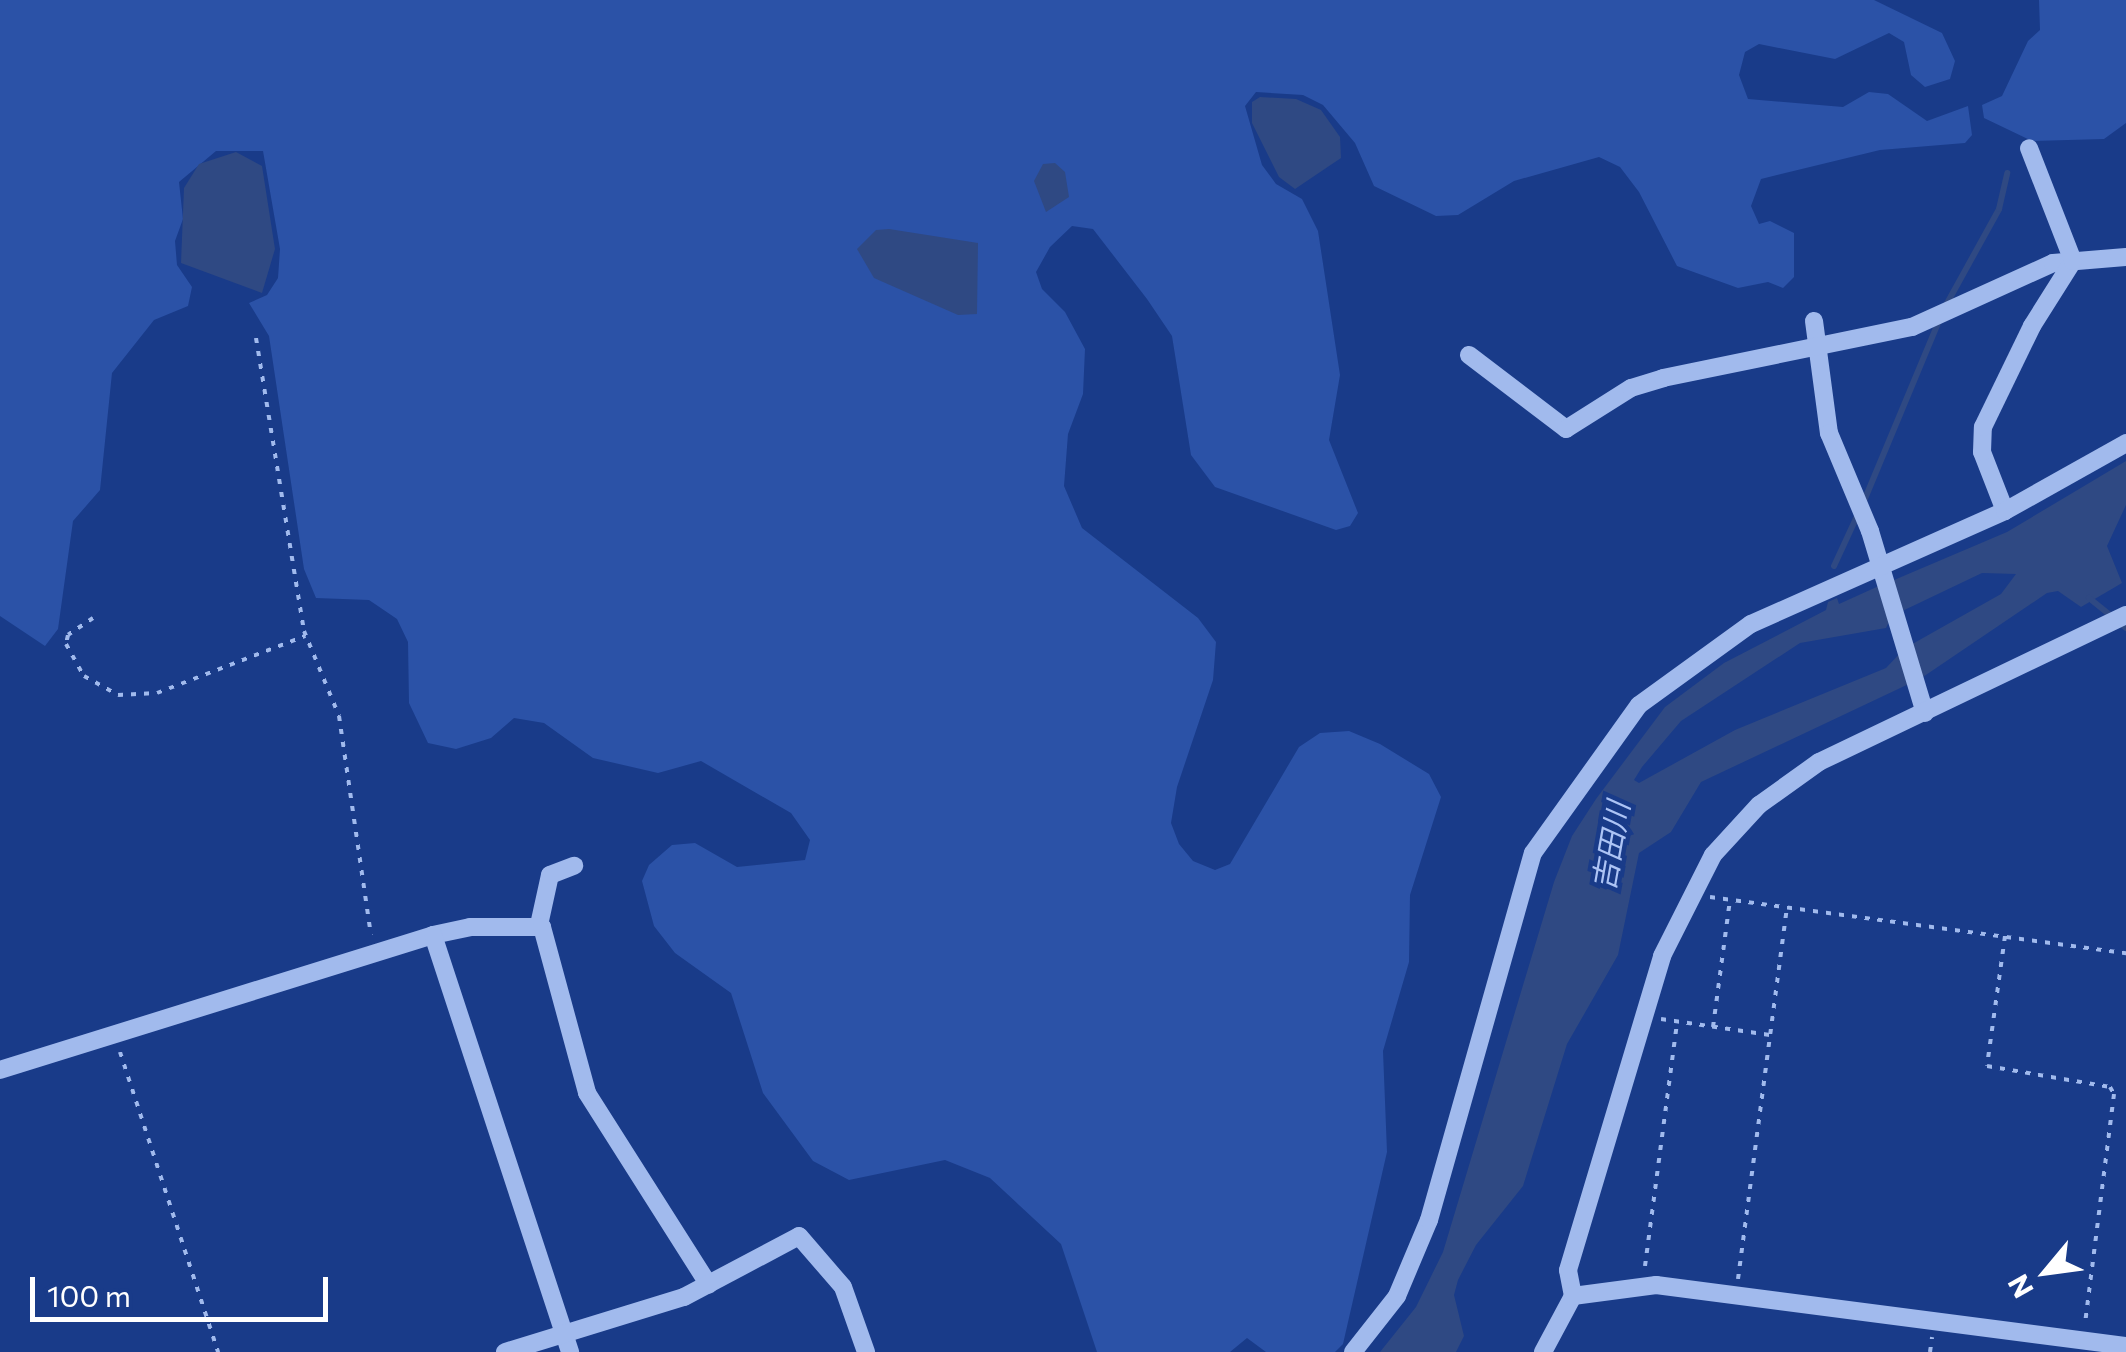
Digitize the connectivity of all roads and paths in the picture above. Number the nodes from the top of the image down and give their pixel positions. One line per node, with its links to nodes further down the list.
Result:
1 (2029, 148): 3 (street)
2 (2126, 256): 3 (street)
3 (2073, 262): 6 (street); 9 (street)
4 (1814, 321): 6 (street)
5 (256, 338): 13 (path)
6 (1819, 347): 7 (street); 10 (street)
7 (1469, 356)
8 (2126, 444): 9 (street)
9 (2005, 511): 10 (street)
10 (1880, 569): 14 (street); 40 (street)
11 (2126, 615): 14 (street)
12 (93, 618): 13 (path)
13 (305, 636): 23 (path)
14 (1922, 705): 16 (street)
15 (574, 866): 19 (street)
16 (1692, 888): 17 (path); 24 (street)
17 (1730, 900): 18 (path); 26 (path)
18 (1788, 908): 21 (path); 28 (path)
19 (540, 925): 20 (street); 30 (street)
20 (433, 935): 23 (street); 35 (street)
21 (2005, 936): 22 (path); 34 (path)
22 (2126, 953)
23 (374, 954): 27 (street)
24 (1644, 1017): 25 (path); 33 (street)
25 (1677, 1022): 26 (path); 31 (path)
26 (1714, 1027): 28 (path)
27 (113, 1033): 29 (street); 37 (path)
28 (1770, 1035): 32 (path)
29 (0, 1070)
30 (710, 1286): 35 (street); 39 (street)
31 (1643, 1286): 32 (street); 33 (street)
32 (1736, 1294): 34 (street)
33 (1573, 1296): 41 (street)
34 (2083, 1341): 36 (street)
35 (566, 1343): 38 (street)
36 (2126, 1346)
37 (218, 1352)
38 (505, 1352)
39 (866, 1352)
40 (1353, 1352)
41 (1543, 1352)

